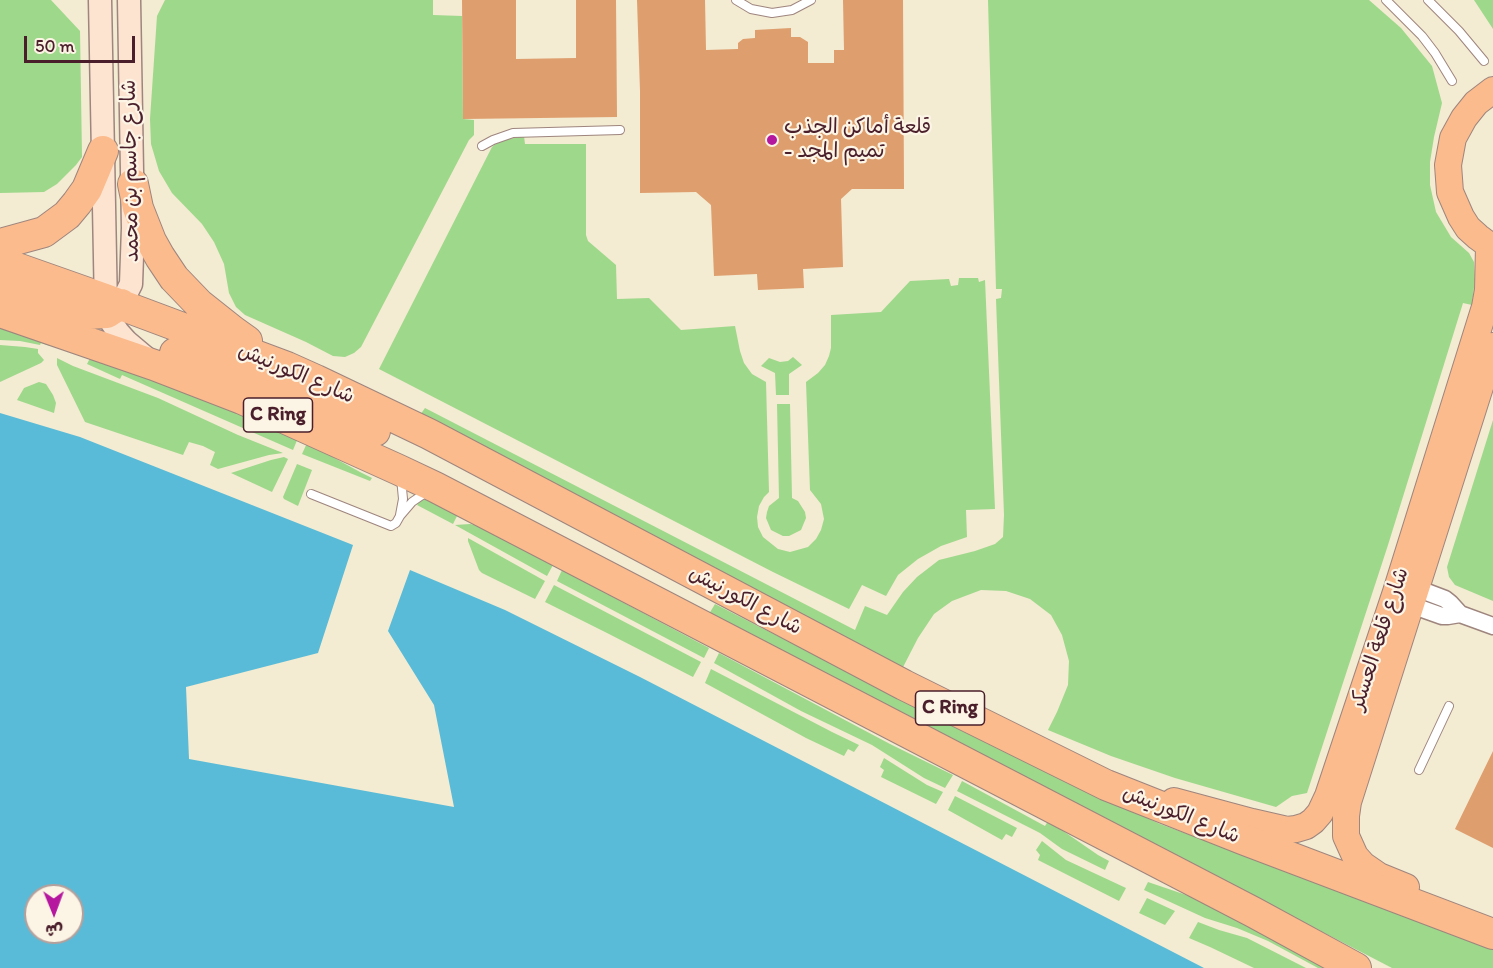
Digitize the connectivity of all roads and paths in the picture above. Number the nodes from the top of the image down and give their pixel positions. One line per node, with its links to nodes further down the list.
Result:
1 (86, 0): 10 (street)
2 (100, 0): 10 (street, شارع جاسم بن محمد)
3 (129, 0): 9 (street, شارع جاسم بن محمد)
4 (143, 0): 9 (street)
5 (736, 0): 6 (lane)
6 (811, 0)
7 (1386, 0): 12 (lane)
8 (1428, 0): 11 (lane)
9 (129, 25): 17 (street, شارع جاسم بن محمد)
10 (100, 34): 16 (street, شارع جاسم بن محمد)
11 (1484, 62)
12 (1452, 81)
13 (1493, 90): 19 (main road)
14 (620, 130): 15 (lane)
15 (482, 146)
16 (103, 151): 18 (highway); 22 (street, شارع جاسم بن محمد)
17 (133, 184): 22 (street, شارع جاسم بن محمد); 25 (highway)
18 (0, 244)
19 (1491, 247): 32 (main road, شارع قلعة العسكر)
20 (0, 262): 22 (highway, شارع الكورنيش / C Ring)
21 (0, 287): 22 (highway)
22 (111, 305): 25 (highway, شارع الكورنيش / C Ring); 26 (street)
23 (0, 312): 26 (highway, شارع الكورنيش / C Ring)
24 (1493, 346): 32 (main road, شارع قلعة العسكر)
25 (287, 367): 31 (highway, شارع الكورنيش / C Ring)
26 (164, 369): 27 (highway, شارع الكورنيش / C Ring); 31 (highway)
27 (399, 470): 28 (highway, شارع الكورنيش / C Ring); 30 (lane)
28 (435, 487): 30 (lane); 38 (highway, شارع الكورنيش / C Ring)
29 (311, 494): 30 (lane)
30 (400, 516)
31 (650, 551): 36 (highway, شارع الكورنيش / C Ring)
32 (1409, 596): 33 (street); 36 (main road, شارع قلعة العسكر); 37 (main road, شارع قلعة العسكر)
33 (1493, 626)
34 (1449, 706): 35 (lane)
35 (1419, 771)
36 (1106, 785): 37 (highway, شارع الكورنيش / C Ring)
37 (1487, 932)
38 (1356, 968)

